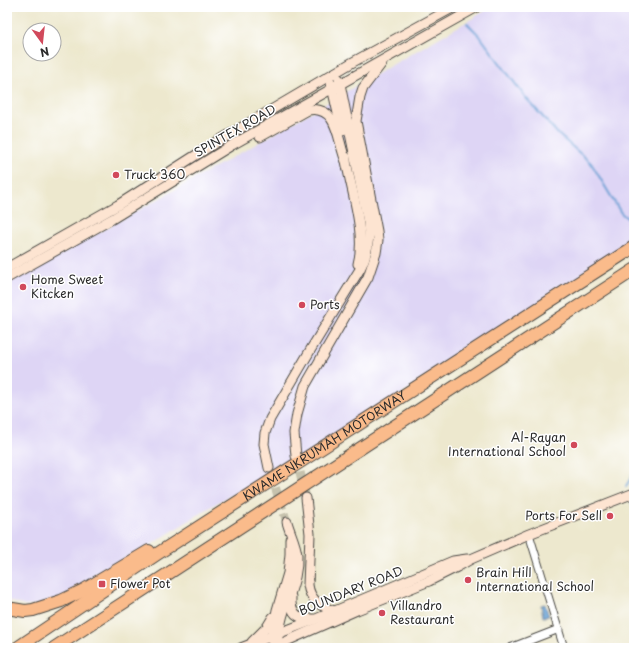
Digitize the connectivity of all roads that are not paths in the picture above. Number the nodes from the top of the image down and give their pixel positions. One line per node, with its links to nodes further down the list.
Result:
1 (454, 7): 4 (main road, SPINTEX ROAD)
2 (477, 7): 3 (main road, SPINTEX ROAD)
3 (386, 58): 5 (main road, SPINTEX ROAD); 13 (main road)
4 (332, 74): 5 (main road); 9 (main road, SPINTEX ROAD)
5 (337, 86): 6 (main road); 7 (main road, SPINTEX ROAD); 12 (main road)
6 (346, 161): 7 (main road); 12 (main road)
7 (182, 176): 11 (main road, SPINTEX ROAD)
8 (634, 247): 17 (highway, KWAME NKRUMAH MOTORWAY)
9 (7, 268)
10 (634, 270): 33 (highway, KWAME NKRUMAH MOTORWAY)
11 (7, 278)
12 (353, 279): 14 (main road)
13 (343, 317): 14 (main road); 15 (main road)
14 (327, 323): 16 (main road)
15 (296, 456)
16 (269, 468)
17 (264, 485): 25 (highway); 32 (highway, KWAME NKRUMAH MOTORWAY)
18 (633, 495): 22 (main road, BOUNDARY ROAD)
19 (306, 498): 27 (main road)
20 (287, 522): 21 (main road)
21 (290, 534): 24 (main road); 26 (main road)
22 (529, 534): 23 (main road, BOUNDARY ROAD); 29 (street)
23 (471, 559): 27 (main road, BOUNDARY ROAD); 34 (main road, BOUNDARY ROAD)
24 (291, 592): 28 (main road); 30 (main road)
25 (7, 608)
26 (277, 610): 30 (main road); 31 (main road)
27 (334, 611): 28 (main road, BOUNDARY ROAD)
28 (316, 619): 30 (main road, BOUNDARY ROAD)
29 (559, 629): 35 (street); 36 (street)
30 (275, 634): 31 (main road, BOUNDARY ROAD); 34 (main road)
31 (246, 646)
32 (17, 648)
33 (54, 648)
34 (273, 648)
35 (510, 648)
36 (564, 648)

